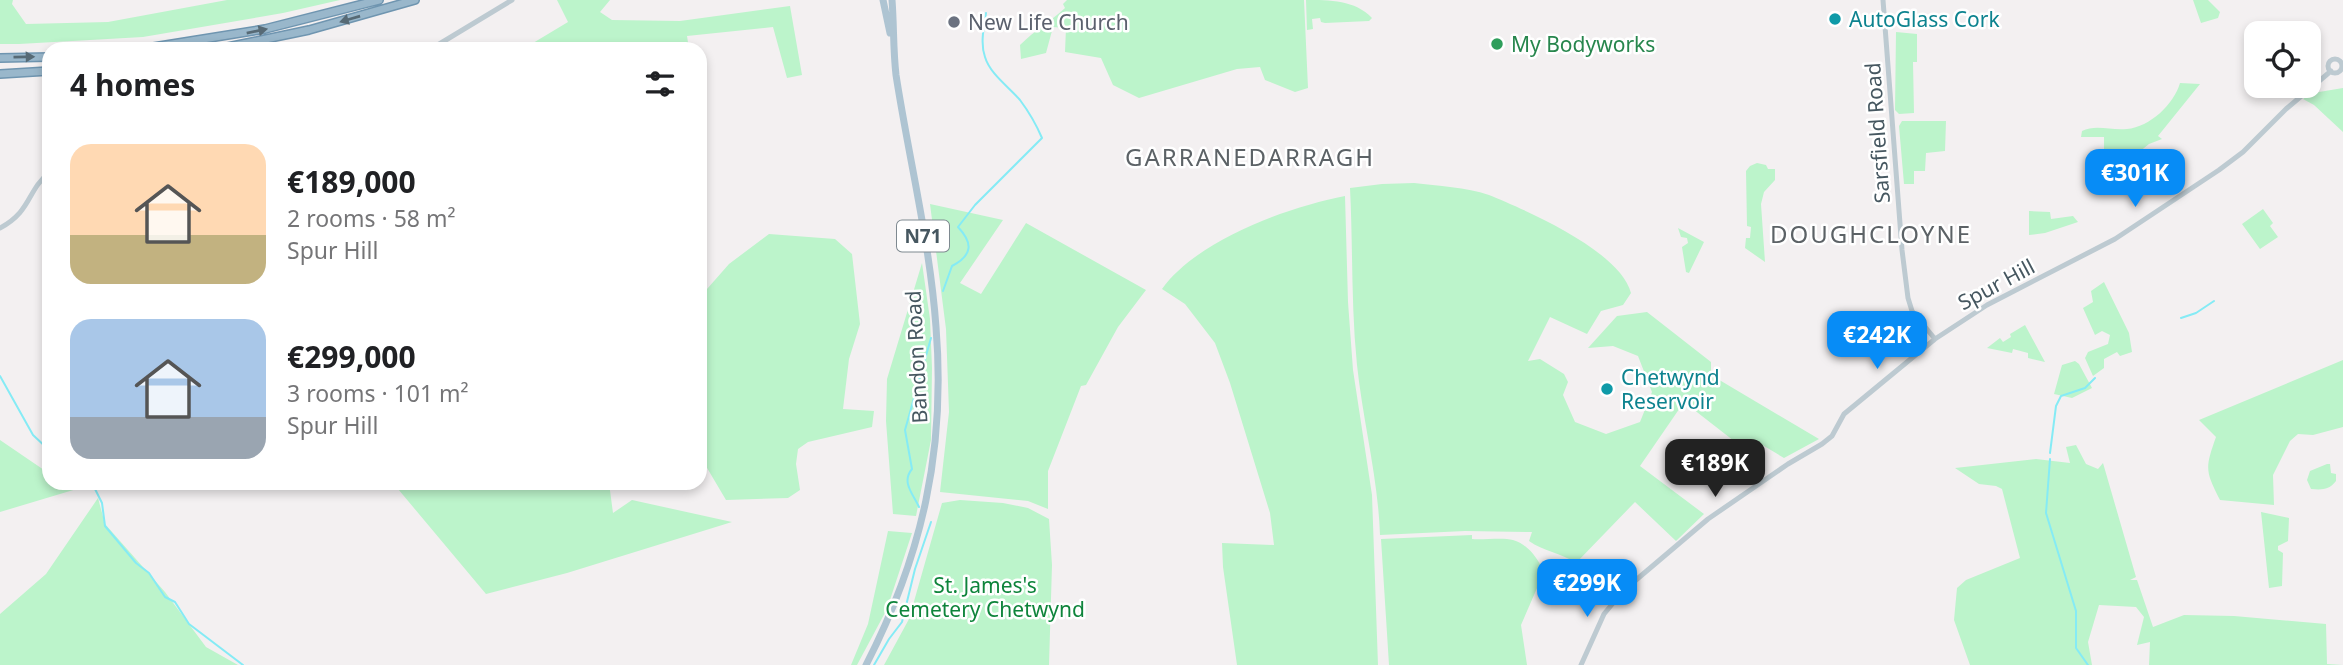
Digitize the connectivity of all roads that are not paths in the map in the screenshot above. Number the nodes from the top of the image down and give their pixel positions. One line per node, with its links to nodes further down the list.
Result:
1 (379, 0): 8 (highway, one-way to 1)
2 (415, 0): 9 (highway, one-way to 9)
3 (512, 0): 10 (street)
4 (883, 0): 7 (main road, Bandon Road / N71)
5 (891, 0): 7 (main road, Bandon Road / N71)
6 (1883, 0): 20 (street, Sarsfield Road)
7 (892, 37): 21 (main road, Bandon Road / N71)
8 (184, 42)
9 (252, 42)
10 (443, 42)
11 (2343, 52): 14 (street)
12 (42, 57): 13 (highway, one-way to 12)
13 (0, 58)
14 (2339, 60): 15 (street); 15 (street)
15 (2331, 71): 20 (street, Spur Hill)
16 (42, 72): 17 (highway)
17 (0, 74)
18 (42, 180): 19 (street)
19 (0, 228)
20 (1935, 339): 22 (street, Spur Hill)
21 (866, 665)
22 (1581, 665)

